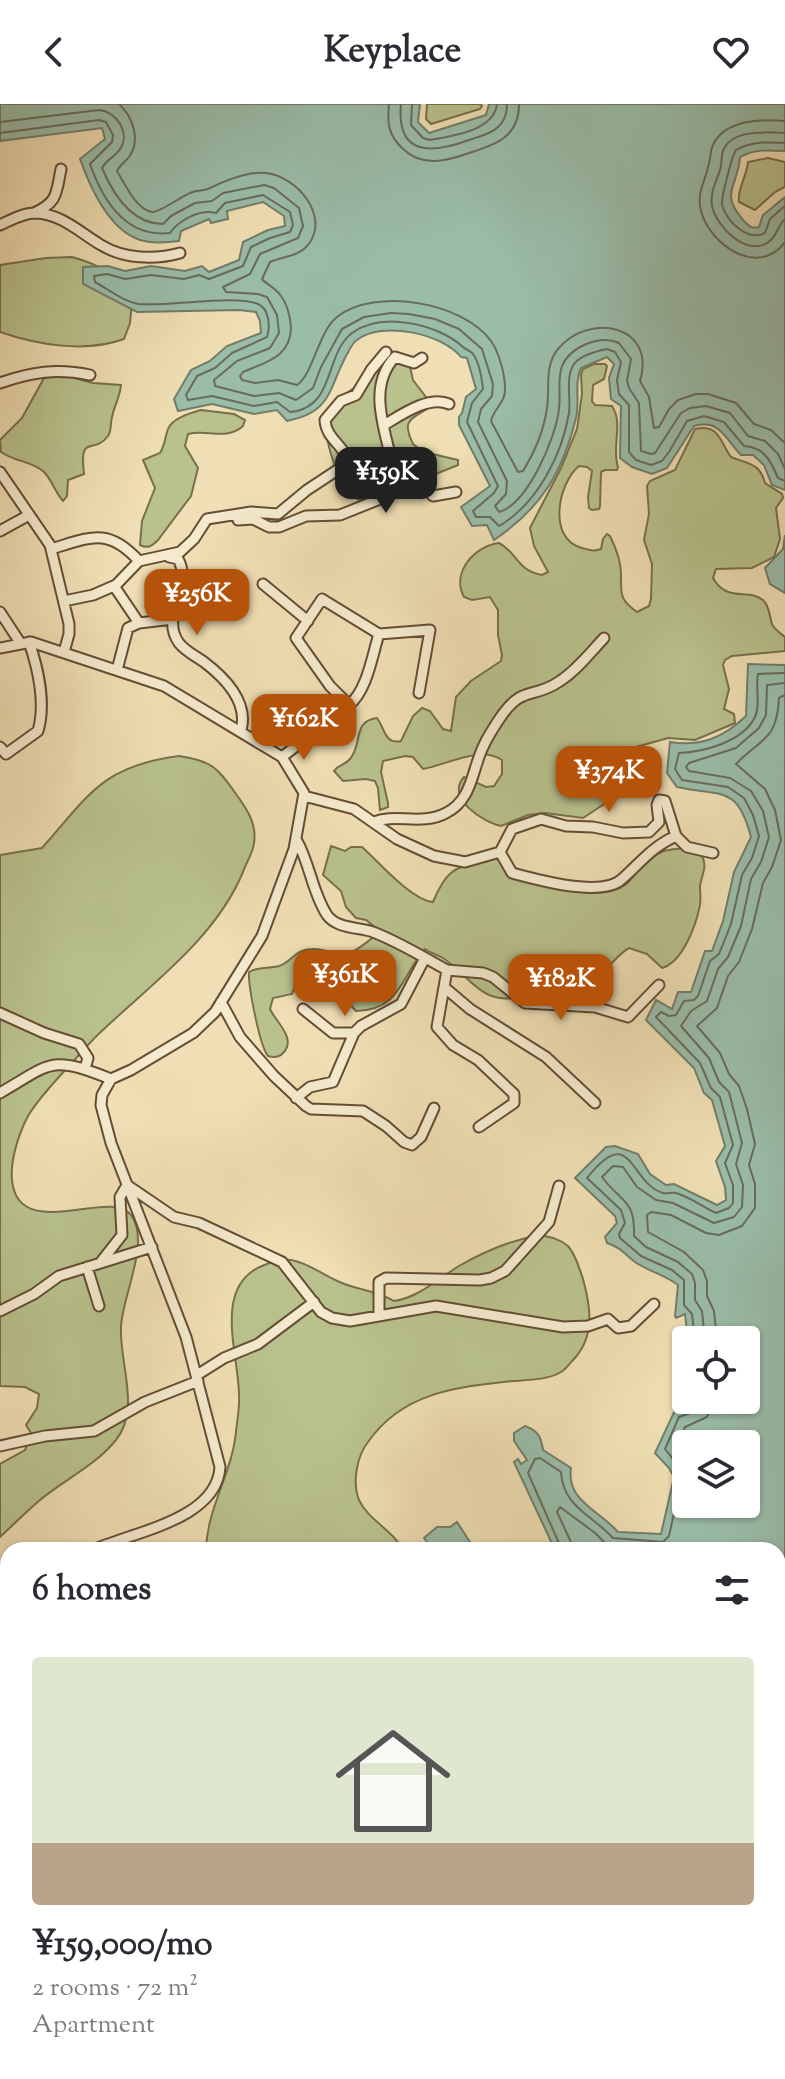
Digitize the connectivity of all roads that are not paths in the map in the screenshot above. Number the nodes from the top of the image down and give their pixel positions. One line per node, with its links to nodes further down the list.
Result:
1 (61, 169): 2 (street)
2 (34, 213): 3 (street); 4 (street)
3 (0, 225)
4 (180, 253)
5 (386, 352): 15 (street)
6 (422, 358): 10 (street)
7 (90, 375): 8 (street)
8 (0, 383)
9 (449, 404): 10 (street)
10 (384, 425): 11 (street)
11 (392, 466): 13 (street); 15 (street)
12 (0, 472): 14 (street)
13 (456, 492)
14 (29, 515): 16 (street); 17 (street)
15 (220, 517): 18 (street)
16 (0, 531)
17 (51, 549): 19 (street); 22 (street)
18 (162, 556): 19 (street); 24 (street)
19 (139, 561): 21 (street)
20 (263, 584): 25 (street)
21 (114, 586): 22 (street); 26 (street)
22 (64, 601): 31 (street)
23 (0, 612): 29 (street)
24 (173, 619): 26 (street); 35 (street)
25 (308, 621): 27 (street); 34 (street)
26 (139, 623): 32 (street)
27 (379, 634): 33 (street); 34 (street)
28 (604, 638): 39 (street)
29 (25, 643): 30 (street); 31 (street); 36 (street)
30 (0, 648)
31 (64, 652): 32 (street)
32 (117, 670): 35 (street)
33 (419, 693)
34 (349, 705): 37 (street)
35 (241, 730): 37 (street)
36 (0, 747)
37 (282, 757): 38 (street)
38 (304, 796): 39 (street); 41 (street)
39 (374, 822): 42 (street)
40 (676, 836): 42 (street); 42 (street); 43 (street)
41 (296, 839): 44 (street); 48 (street)
42 (500, 852)
43 (713, 853)
44 (425, 958): 45 (street); 51 (street)
45 (447, 970): 46 (street); 47 (street)
46 (659, 985)
47 (444, 987): 56 (street); 58 (street)
48 (221, 1002): 53 (street); 55 (street)
49 (303, 1009): 51 (street)
50 (0, 1013): 52 (street)
51 (354, 1033): 55 (street)
52 (85, 1069): 53 (street); 54 (street)
53 (111, 1079): 59 (street)
54 (0, 1093)
55 (296, 1098): 57 (street)
56 (595, 1103)
57 (434, 1108)
58 (479, 1127)
59 (127, 1185): 61 (street); 62 (street); 64 (street)
60 (559, 1186): 68 (street)
61 (152, 1247): 62 (street); 69 (street)
62 (100, 1263): 63 (street)
63 (87, 1267): 66 (street); 67 (street)
64 (314, 1302): 68 (street); 69 (street)
65 (654, 1304): 68 (street)
66 (99, 1306)
67 (0, 1311)
68 (379, 1315)
69 (198, 1378): 70 (street); 71 (street)
70 (0, 1446)
71 (117, 1542)

